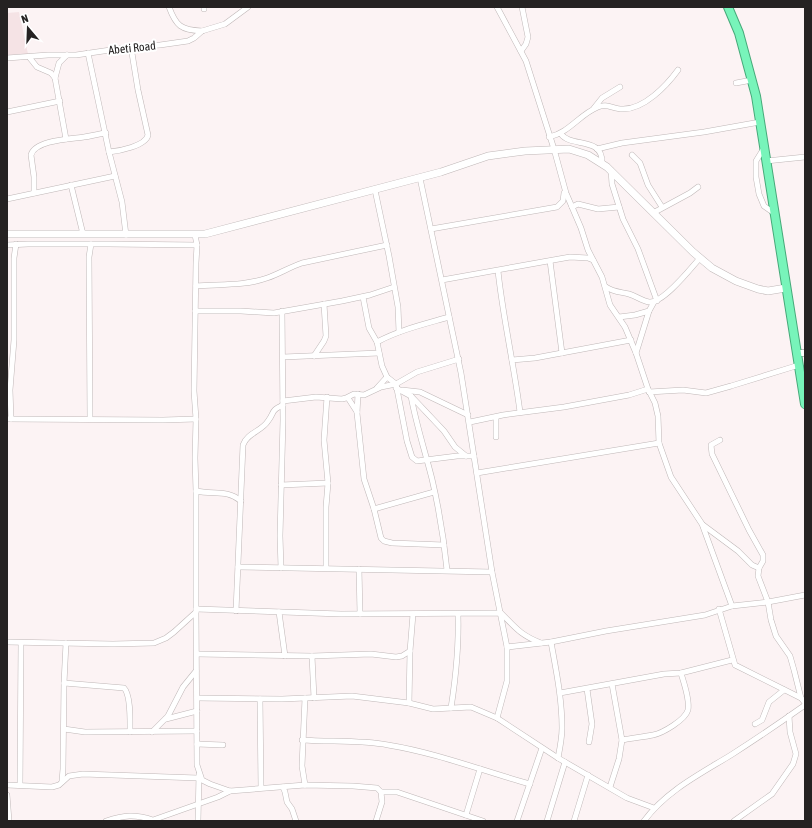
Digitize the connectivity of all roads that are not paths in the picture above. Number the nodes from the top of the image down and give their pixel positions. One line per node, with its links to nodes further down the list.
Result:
1 (169, 7): 6 (street)
2 (246, 7): 6 (street, Abeti Road)
3 (498, 7): 8 (street)
4 (522, 7): 8 (street)
5 (728, 7): 15 (highway)
6 (202, 31): 7 (street, Abeti Road)
7 (131, 47): 9 (street, Abeti Road); 29 (street)
8 (521, 51): 24 (street)
9 (88, 53): 10 (street, Abeti Road); 22 (street)
10 (66, 55): 11 (street, Abeti Road); 14 (street)
11 (29, 57): 12 (street, Abeti Road); 14 (street)
12 (7, 58)
13 (678, 70): 19 (street)
14 (55, 78): 18 (street)
15 (752, 80): 16 (street); 21 (highway)
16 (736, 83)
17 (620, 87): 19 (street)
18 (60, 101): 20 (street); 25 (street)
19 (593, 109): 23 (street)
20 (7, 112)
21 (760, 122): 26 (highway); 28 (street)
22 (106, 133): 25 (street); 29 (street)
23 (561, 134): 24 (street); 28 (street)
24 (549, 137): 27 (street)
25 (66, 139): 41 (street)
26 (764, 148): 32 (highway); 47 (street)
27 (554, 149): 33 (main road); 36 (main road); 38 (street)
28 (597, 149): 33 (street)
29 (109, 152): 35 (street)
30 (632, 155): 45 (street)
31 (805, 157): 32 (street)
32 (766, 161): 47 (highway)
33 (602, 163): 34 (main road)
34 (611, 170): 44 (street); 46 (main road)
35 (115, 176): 37 (street); 51 (street)
36 (420, 178): 40 (main road); 48 (street)
37 (71, 184): 41 (street); 50 (street)
38 (564, 184): 43 (street); 48 (street)
39 (698, 187): 45 (street)
40 (375, 190): 52 (main road); 56 (street)
41 (34, 193): 42 (street)
42 (7, 198)
43 (572, 207): 44 (street); 59 (street)
44 (619, 207): 68 (street)
45 (662, 207): 46 (street)
46 (653, 213): 58 (main road)
47 (774, 213): 66 (highway)
48 (431, 229): 62 (street)
49 (7, 234): 50 (main road)
50 (83, 234): 51 (main road)
51 (126, 235): 52 (main road)
52 (195, 235): 57 (street)
53 (16, 244): 54 (street); 55 (street); 101 (street)
54 (91, 244): 57 (street); 102 (street)
55 (7, 245)
56 (387, 245): 63 (street); 64 (street)
57 (197, 246): 63 (street)
58 (700, 258): 66 (main road); 68 (street)
59 (593, 260): 60 (street); 65 (street)
60 (550, 261): 61 (street); 80 (street)
61 (498, 270): 62 (street); 85 (street)
62 (442, 280): 73 (street)
63 (196, 286): 71 (street)
64 (394, 287): 67 (street); 75 (street)
65 (606, 287): 68 (street); 74 (street)
66 (786, 288): 81 (highway)
67 (363, 297): 69 (street); 77 (street)
68 (655, 302): 70 (street)
69 (324, 304): 72 (street); 82 (street)
70 (649, 310): 74 (street); 78 (street)
71 (195, 311): 72 (street); 103 (street)
72 (282, 312): 83 (street)
73 (449, 317): 75 (street); 84 (street)
74 (619, 317): 76 (street)
75 (400, 332): 77 (street)
76 (631, 340): 78 (street); 80 (street)
77 (377, 342): 79 (street)
78 (636, 352): 90 (street)
79 (379, 353): 82 (street); 87 (street)
80 (562, 353): 85 (street)
81 (801, 353): 86 (highway)
82 (314, 356): 83 (street)
83 (282, 357): 95 (street)
84 (459, 359): 88 (street); 99 (street)
85 (512, 360): 97 (street)
86 (798, 365): 90 (street); 96 (highway)
87 (387, 377): 88 (street); 89 (street)
88 (397, 387): 89 (street); 92 (street); 99 (street); 110 (street)
89 (376, 389): 91 (street)
90 (648, 390): 97 (street); 107 (street)
91 (358, 394): 94 (street); 98 (street)
92 (411, 396): 108 (street); 110 (street)
93 (327, 397): 94 (street); 95 (street); 112 (street)
94 (348, 398): 98 (street)
95 (283, 403): 113 (street); 114 (street)
96 (805, 404)
97 (520, 412): 100 (street)
98 (357, 413): 119 (street)
99 (468, 416): 104 (street)
100 (496, 417): 104 (street); 105 (street)
101 (9, 419): 102 (street)
102 (90, 419): 103 (street)
103 (196, 419): 115 (street)
104 (470, 422): 109 (street)
105 (496, 437)
106 (720, 440): 125 (street)
107 (659, 443): 111 (street); 120 (street)
108 (466, 456): 109 (street); 110 (street)
109 (474, 456): 111 (street)
110 (427, 460): 116 (street)
111 (477, 473): 128 (street)
112 (328, 483): 113 (street); 124 (street)
113 (281, 485): 123 (street)
114 (242, 490): 117 (street); 118 (street)
115 (196, 491): 117 (street); 133 (street)
116 (434, 492): 119 (street); 121 (street)
117 (228, 493): 118 (street)
118 (241, 501): 122 (street)
119 (374, 509): 121 (street)
120 (702, 524): 125 (street); 131 (street)
121 (444, 545): 127 (street)
122 (238, 567): 123 (street); 134 (street)
123 (281, 568): 124 (street)
124 (326, 568): 126 (street)
125 (759, 568): 130 (street)
126 (359, 569): 127 (street); 137 (street)
127 (447, 570): 128 (street)
128 (492, 572): 136 (street)
129 (805, 595): 130 (street)
130 (768, 602): 131 (street); 161 (street)
131 (732, 606): 132 (street)
132 (719, 609): 141 (street); 150 (street)
133 (196, 611): 134 (street); 143 (street); 147 (street)
134 (236, 611): 135 (street)
135 (279, 612): 137 (street); 148 (street)
136 (501, 613): 139 (street); 144 (street); 145 (street)
137 (360, 614): 138 (street)
138 (413, 614): 139 (street); 146 (street)
139 (458, 614): 165 (street)
140 (7, 642): 142 (street)
141 (551, 642): 144 (street); 157 (street)
142 (21, 643): 143 (street); 189 (street)
143 (66, 643): 153 (street)
144 (541, 643): 145 (street)
145 (507, 647): 168 (street)
146 (410, 651): 149 (street); 163 (street)
147 (197, 654): 148 (street); 151 (street)
148 (284, 656): 149 (street)
149 (312, 656): 160 (street)
150 (732, 660): 152 (street); 156 (street)
151 (196, 671): 158 (street); 169 (street)
152 (681, 673): 154 (street); 176 (street)
153 (64, 683): 171 (street); 173 (street)
154 (612, 684): 155 (street); 176 (street)
155 (587, 689): 157 (street); 177 (street)
156 (784, 690): 161 (street); 170 (street)
157 (560, 693): 181 (street)
158 (196, 698): 162 (street); 166 (street)
159 (306, 698): 160 (street); 162 (street); 175 (street)
160 (314, 698): 163 (street)
161 (800, 698): 164 (street)
162 (260, 699): 193 (street)
163 (409, 703): 165 (street)
164 (805, 704): 167 (street)
165 (451, 708): 168 (street)
166 (197, 711): 169 (street); 172 (street)
167 (789, 716): 198 (street); 210 (street)
168 (497, 718): 180 (street)
169 (166, 719): 174 (street)
170 (755, 724)
171 (64, 729): 173 (street); 186 (street)
172 (197, 731): 174 (street); 178 (street)
173 (130, 732): 174 (street)
174 (152, 732)
175 (302, 740): 183 (street); 190 (street)
176 (622, 740): 192 (street)
177 (589, 742)
178 (197, 744): 179 (street); 185 (street)
179 (223, 745)
180 (542, 748): 181 (street); 187 (street)
181 (558, 758): 182 (street)
182 (565, 762): 184 (street); 207 (street)
183 (480, 769): 187 (street); 199 (street)
184 (588, 774): 192 (street); 208 (street)
185 (199, 776): 186 (street); 194 (street); 197 (street)
186 (62, 780): 189 (street)
187 (530, 784): 206 (street)
188 (7, 785): 189 (street)
189 (20, 785)
190 (305, 786): 191 (street); 195 (street)
191 (283, 787): 193 (street); 203 (street)
192 (610, 787): 198 (street)
193 (261, 788): 194 (street)
194 (230, 791): 197 (street)
195 (381, 792): 199 (street); 204 (street)
196 (7, 795): 200 (street)
197 (198, 804): 201 (street); 202 (street)
198 (654, 808): 209 (street)
199 (466, 815): 205 (street)
200 (10, 821)
201 (106, 821)
202 (198, 821)
203 (296, 821)
204 (376, 821)
205 (483, 821)
206 (517, 821)
207 (547, 821)
208 (574, 821)
209 (644, 821)
210 (734, 821)

